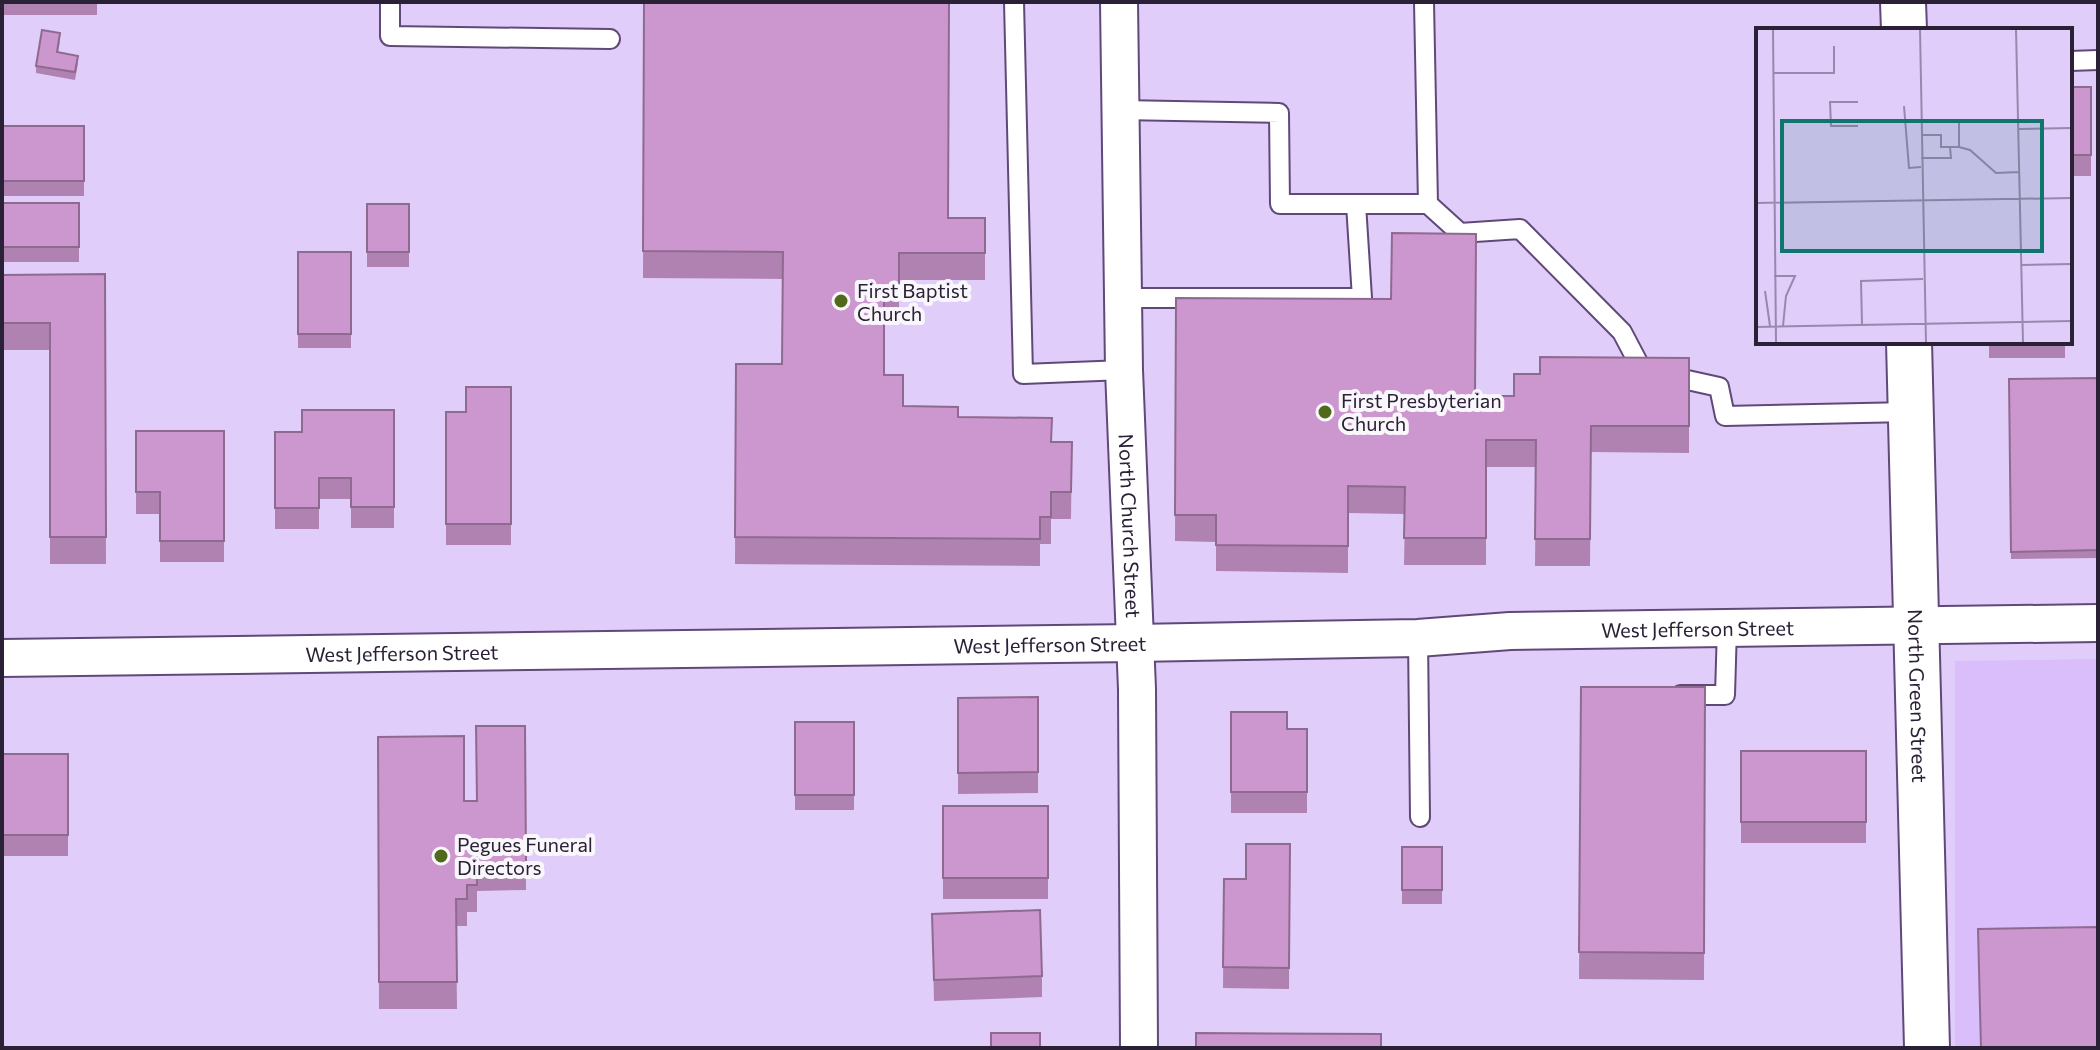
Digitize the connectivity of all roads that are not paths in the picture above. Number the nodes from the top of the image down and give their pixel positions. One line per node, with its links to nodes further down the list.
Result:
1 (390, 2): 7 (lane)
2 (1014, 2): 15 (lane)
3 (1119, 2): 10 (street, North Church Street)
4 (1424, 2): 12 (lane)
5 (1903, 2): 6 (street)
6 (1904, 28)
7 (610, 39)
8 (2098, 60): 9 (lane)
9 (2072, 61)
10 (1120, 110): 11 (lane); 13 (street, North Church Street)
11 (1356, 204): 12 (lane); 13 (lane)
12 (1428, 204): 16 (lane)
13 (1123, 298): 15 (street, North Church Street)
14 (1909, 344): 16 (street, North Green Street)
15 (1124, 370): 21 (street, North Church Street)
16 (1910, 412): 19 (street, North Green Street)
17 (2098, 623): 19 (street, West Jefferson Street)
18 (1727, 627): 19 (street, West Jefferson Street); 20 (street, West Jefferson Street); 23 (lane)
19 (1917, 627): 26 (street, North Green Street)
20 (1418, 638): 21 (street, West Jefferson Street); 24 (lane)
21 (1135, 643): 22 (street, West Jefferson Street); 25 (street, North Church Street)
22 (2, 658)
23 (1666, 695)
24 (1420, 817)
25 (1139, 1048)
26 (1927, 1048)

